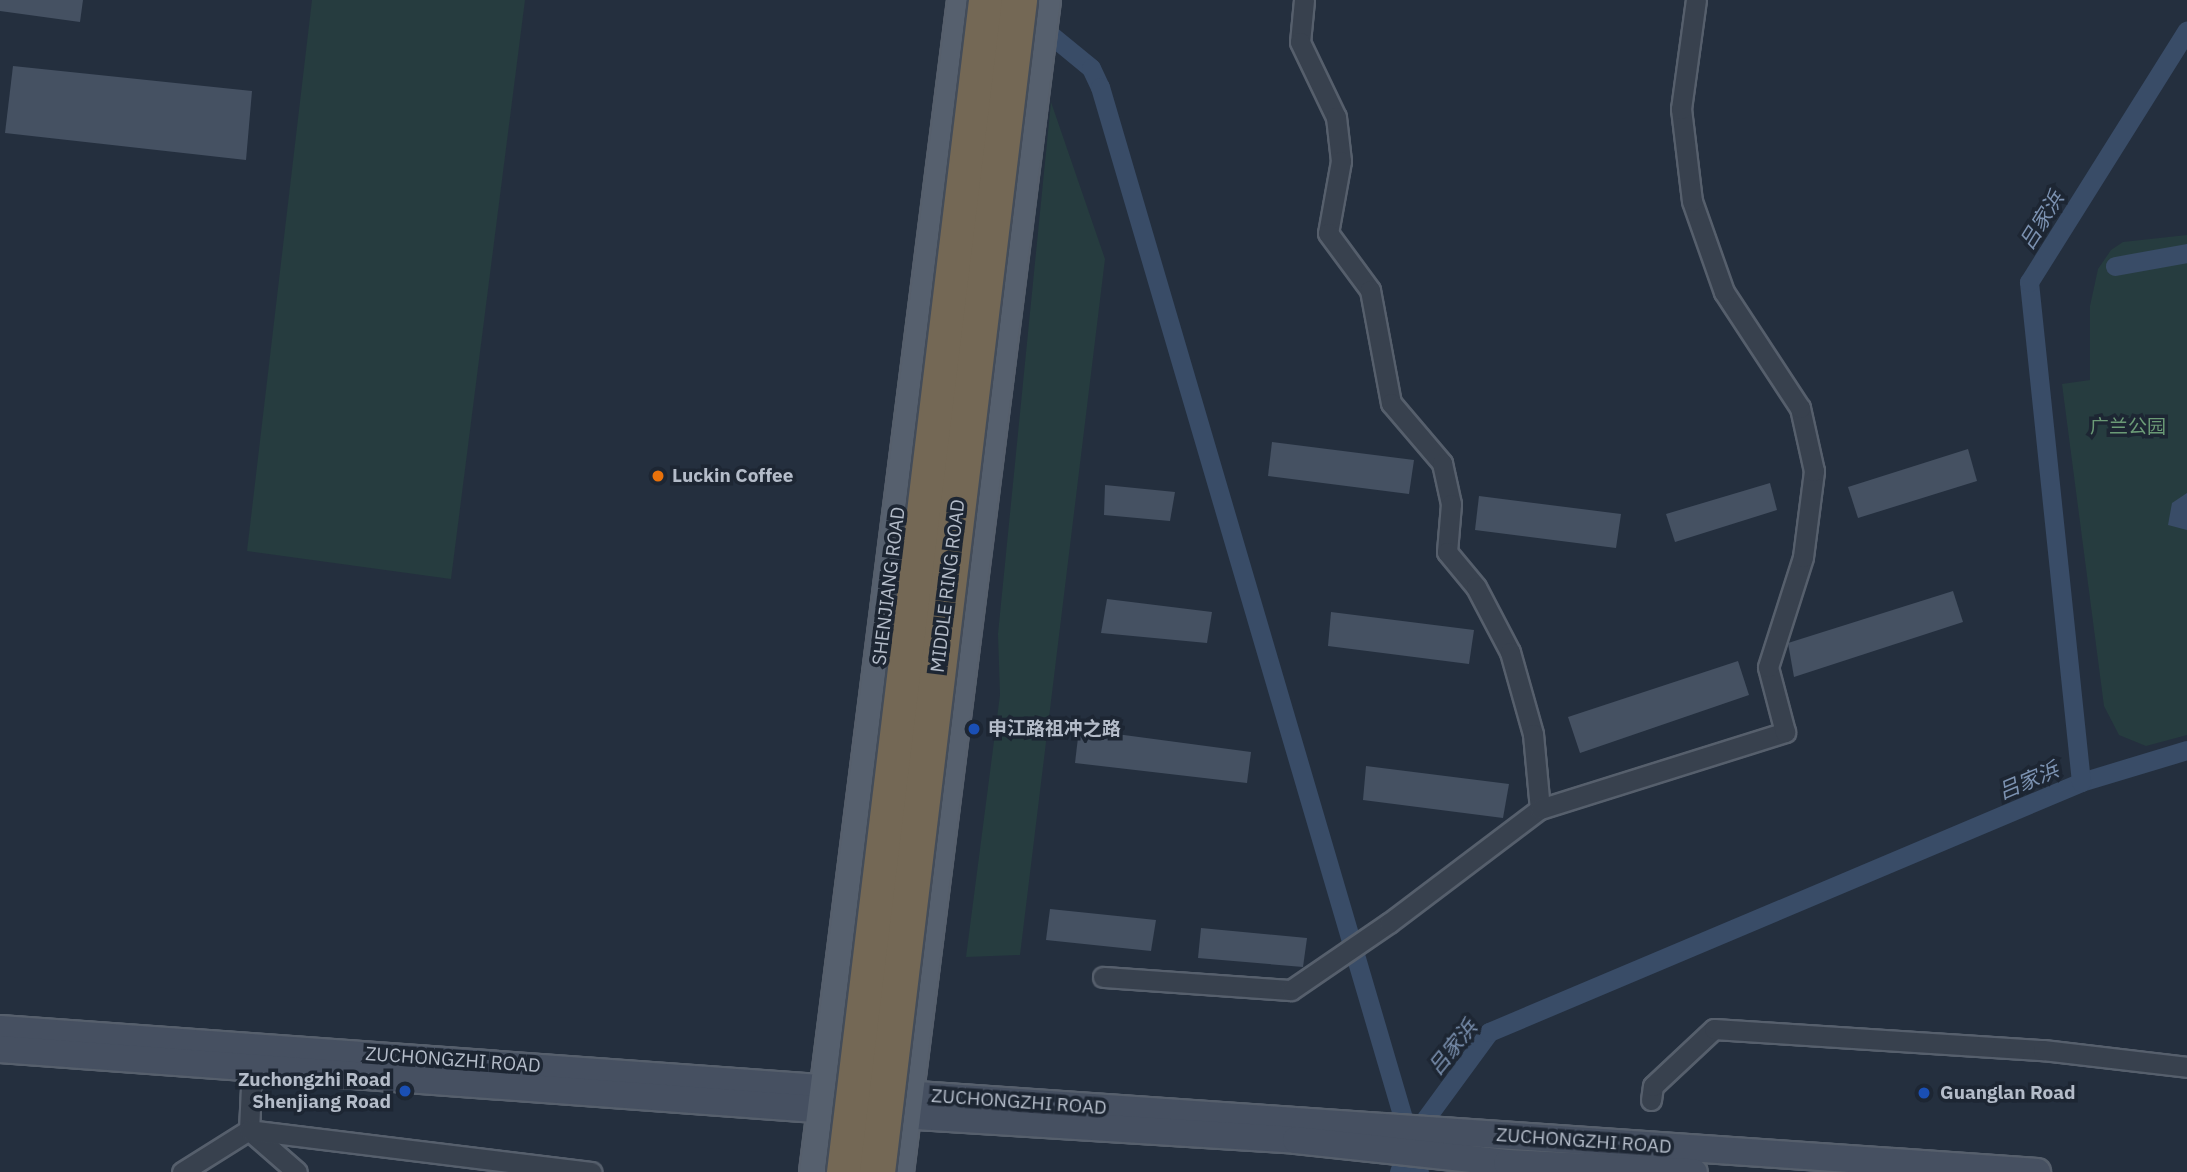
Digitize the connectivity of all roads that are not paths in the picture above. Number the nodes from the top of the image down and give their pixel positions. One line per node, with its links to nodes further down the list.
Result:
1 (1019, 0): 22 (highway, MIDDLE RING ROAD, bridge)
2 (1045, 0): 14 (main road)
3 (1304, 0): 6 (street)
4 (1696, 0): 6 (street)
5 (970, 2): 12 (main road, SHENJIANG ROAD); 21 (highway, MIDDLE RING ROAD, bridge)
6 (1539, 809): 7 (street)
7 (1103, 977)
8 (0, 1029): 12 (main road, ZUCHONGZHI ROAD)
9 (0, 1049): 10 (main road, ZUCHONGZHI ROAD)
10 (252, 1067): 12 (main road, ZUCHONGZHI ROAD); 15 (street)
11 (2187, 1067): 13 (street)
12 (824, 1099): 14 (main road, ZUCHONGZHI ROAD); 20 (main road, SHENJIANG ROAD)
13 (1651, 1100)
14 (907, 1105): 16 (main road, ZUCHONGZHI ROAD); 23 (main road)
15 (250, 1130): 17 (street); 18 (street); 19 (street)
16 (1299, 1130): 24 (main road, ZUCHONGZHI ROAD); 25 (main road, ZUCHONGZHI ROAD)
17 (182, 1172)
18 (297, 1172)
19 (591, 1172)
20 (815, 1172)
21 (844, 1172)
22 (877, 1172)
23 (898, 1172)
24 (1694, 1172)
25 (2037, 1172)

